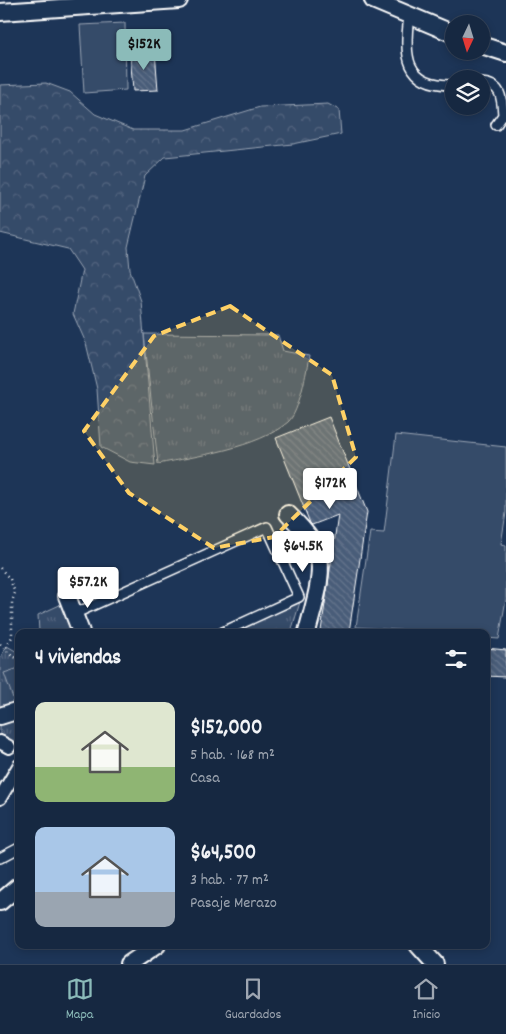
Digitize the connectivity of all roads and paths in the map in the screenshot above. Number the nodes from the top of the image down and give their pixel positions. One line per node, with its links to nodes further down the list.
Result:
1 (179, 0): 3 (street)
2 (373, 0): 4 (street)
3 (0, 12)
4 (409, 16): 5 (street); 8 (lane)
5 (445, 30)
6 (490, 48): 7 (street)
7 (506, 53)
8 (445, 84)
9 (490, 85): 10 (lane)
10 (496, 125)
11 (288, 514): 17 (street)
12 (0, 568): 19 (path)
13 (67, 596): 14 (street)
14 (74, 614): 15 (street); 16 (lane)
15 (80, 629)
16 (229, 629)
17 (308, 629)
18 (0, 644): 19 (path)
19 (5, 649): 20 (path)
20 (15, 657)
21 (15, 711): 22 (street)
22 (0, 716)
23 (15, 773): 24 (street)
24 (0, 798)
25 (15, 850): 26 (lane)
26 (0, 858)
27 (15, 889): 28 (street)
28 (0, 902)
29 (151, 949): 31 (street)
30 (422, 949): 32 (street)
31 (129, 964)
32 (435, 964)

